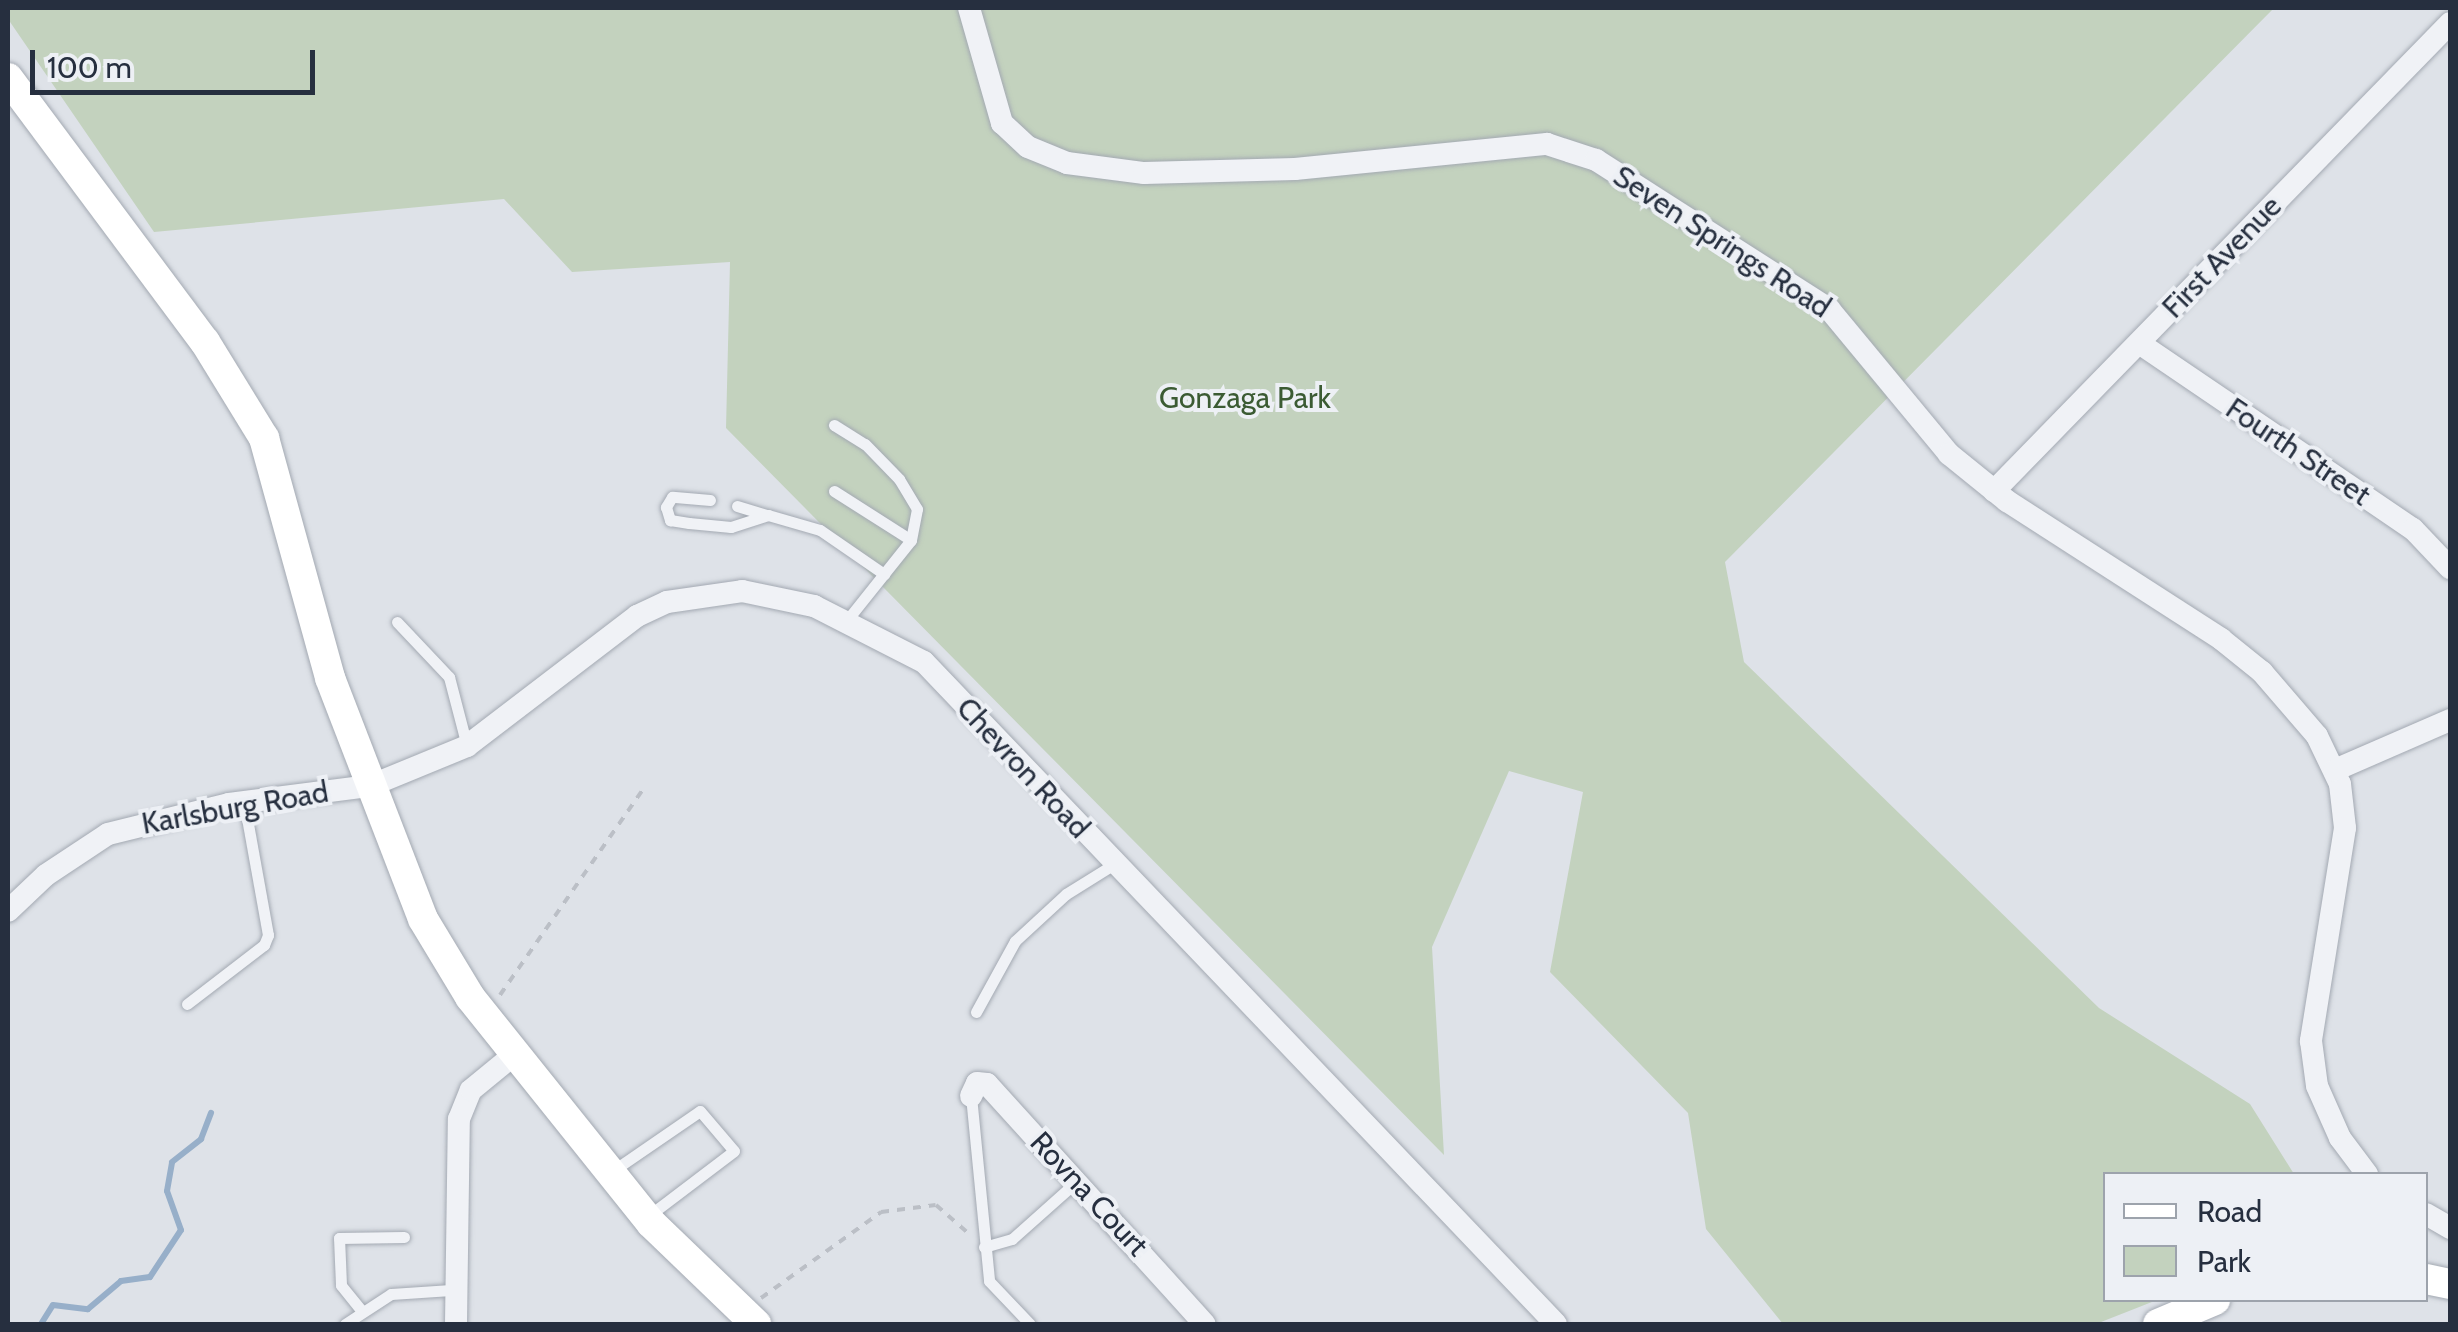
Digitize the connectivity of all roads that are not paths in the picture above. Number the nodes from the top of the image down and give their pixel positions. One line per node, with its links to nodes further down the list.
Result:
1 (969, 8): 6 (street, Seven Springs Road)
2 (2450, 23): 4 (street, First Avenue)
3 (8, 78): 19 (street)
4 (2139, 343): 6 (street, First Avenue); 12 (street, Fourth Street)
5 (834, 425): 11 (lane)
6 (1994, 491): 18 (street, Seven Springs Road)
7 (834, 492): 11 (lane)
8 (710, 500): 10 (lane)
9 (737, 506): 10 (lane)
10 (768, 515): 13 (lane)
11 (911, 540): 13 (lane)
12 (2450, 568)
13 (884, 574): 14 (lane)
14 (848, 619): 17 (street, Chevron Road); 21 (street, Chevron Road)
15 (398, 622): 17 (lane)
16 (2450, 720): 18 (street)
17 (468, 746): 19 (street, Chevron Road)
18 (2335, 770): 28 (street, Seven Springs Road)
19 (370, 786): 20 (street, Karlsburg Road); 25 (street)
20 (244, 802): 22 (street, Karlsburg Road); 23 (lane)
21 (1114, 864): 24 (lane); 43 (street, Chevron Road)
22 (8, 911)
23 (187, 1004)
24 (976, 1012)
25 (516, 1053): 27 (street); 35 (street)
26 (971, 1096): 29 (street, Rovna Court); 34 (lane)
27 (611, 1172): 31 (street); 31 (lane)
28 (2366, 1172)
29 (1077, 1181): 34 (lane); 42 (street, Rovna Court)
30 (2428, 1215): 32 (street)
31 (646, 1216): 38 (street)
32 (2450, 1228)
33 (404, 1236): 37 (lane)
34 (984, 1247): 41 (lane)
35 (451, 1290): 37 (lane); 40 (street)
36 (2209, 1302): 44 (street)
37 (361, 1310): 39 (lane)
38 (747, 1317)
39 (345, 1324)
40 (456, 1324)
41 (1030, 1324)
42 (1205, 1324)
43 (1556, 1324)
44 (2158, 1324)

